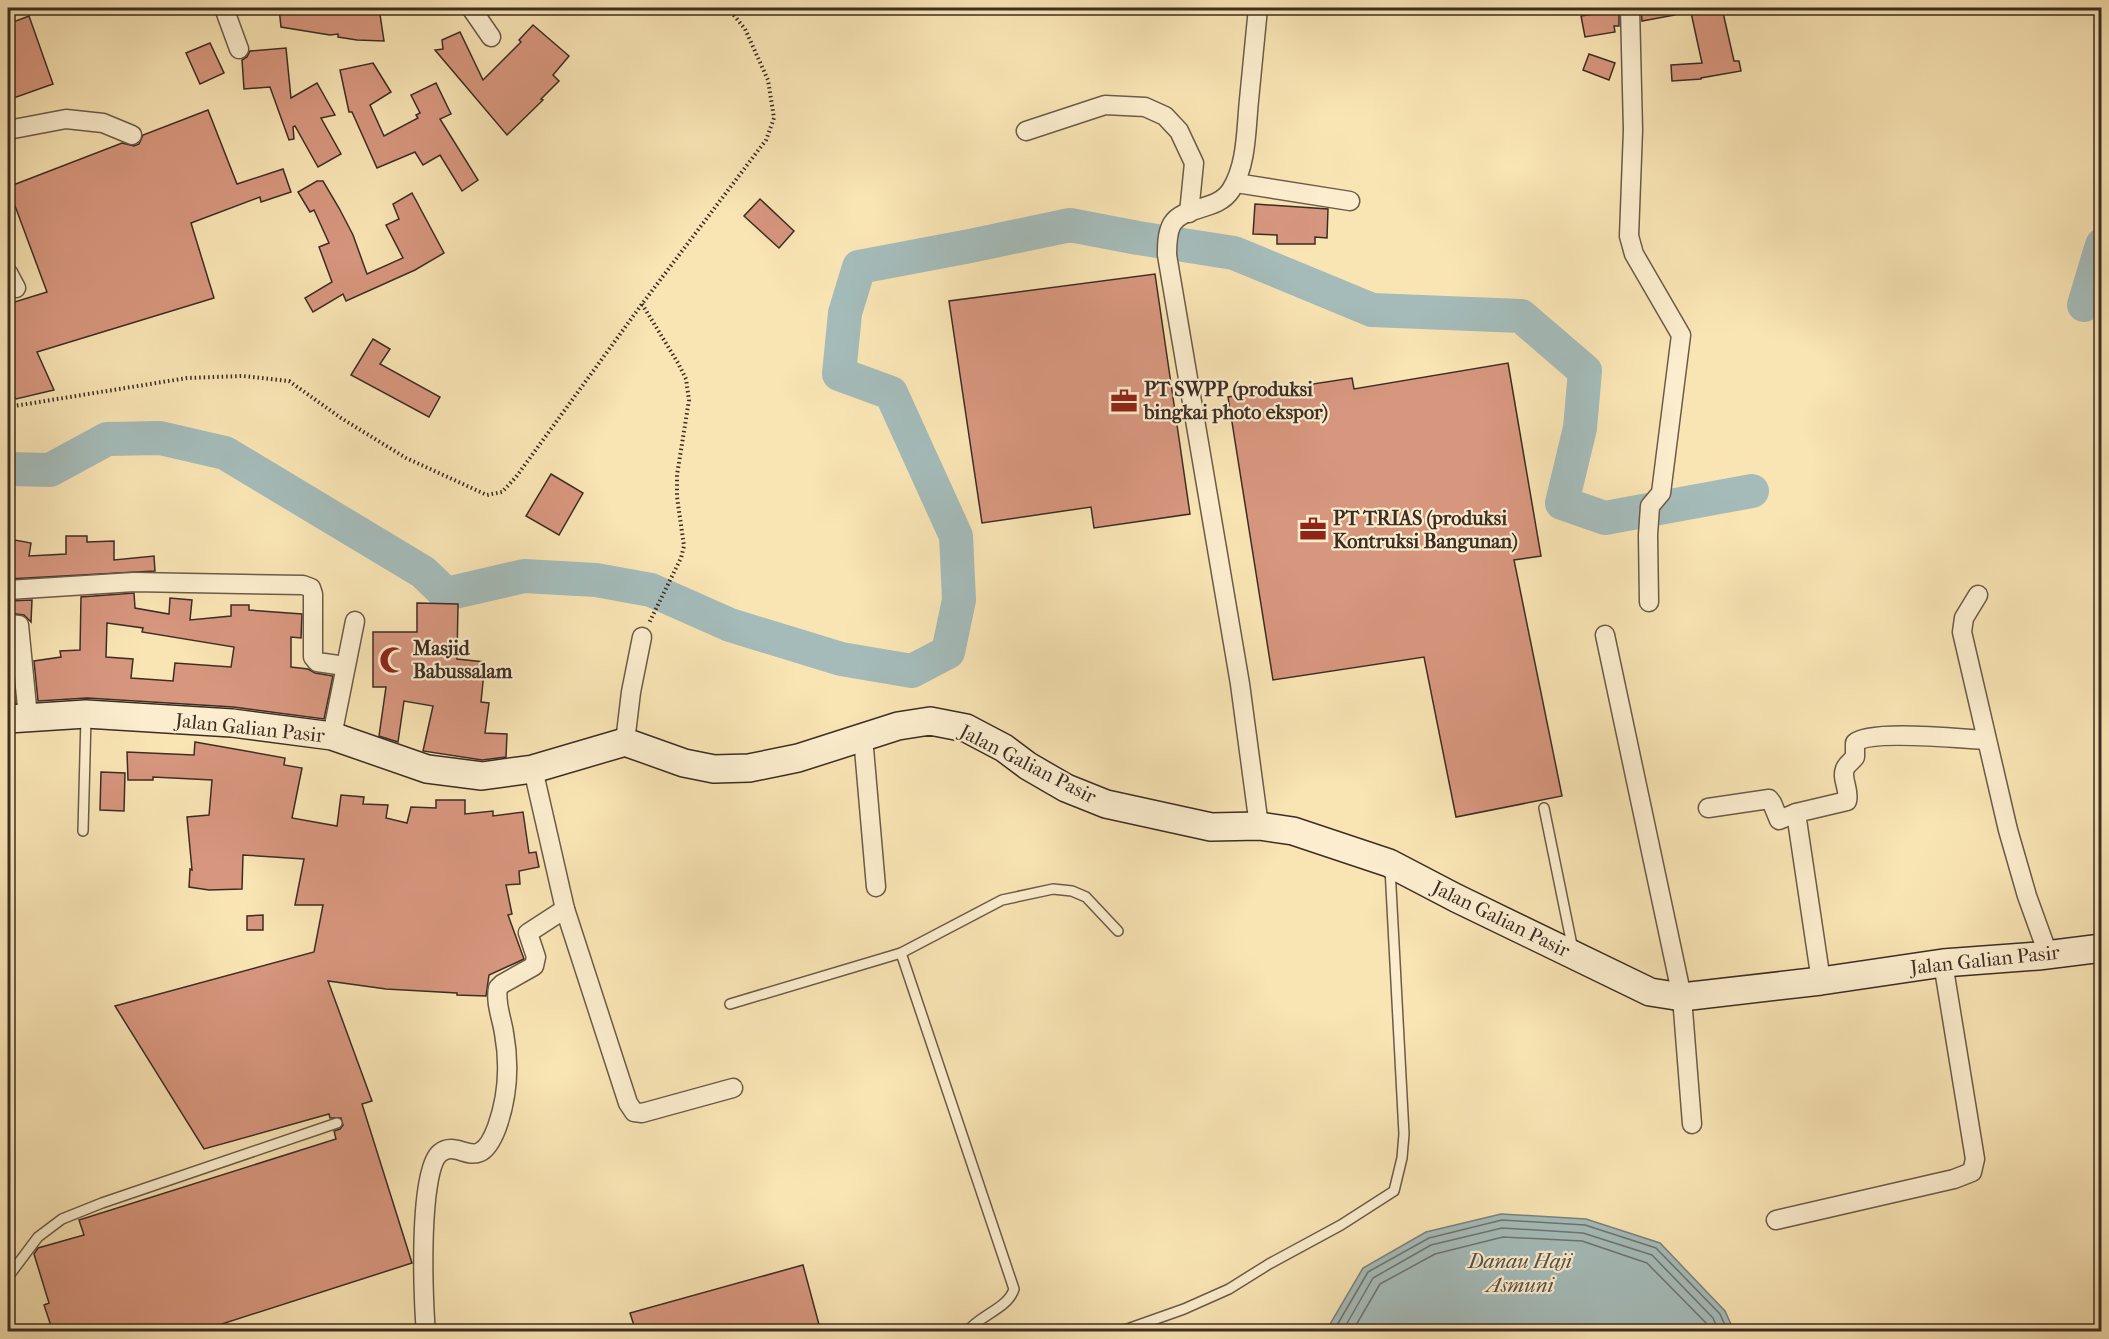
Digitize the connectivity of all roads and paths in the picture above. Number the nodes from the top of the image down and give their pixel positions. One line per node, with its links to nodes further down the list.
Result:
1 (224, 8): 7 (street)
2 (471, 8): 6 (street)
3 (728, 8): 14 (path)
4 (1258, 8): 11 (street)
5 (1630, 8): 18 (street)
6 (490, 36)
7 (239, 49)
8 (8, 130): 10 (street)
9 (1026, 131): 13 (street)
10 (132, 135)
11 (1236, 183): 12 (street); 13 (street)
12 (1350, 201)
13 (1189, 213): 34 (street)
14 (642, 304): 15 (path); 22 (path)
15 (8, 407)
16 (8, 590): 23 (street)
17 (1978, 595): 28 (street)
18 (1649, 603)
19 (355, 621): 23 (street)
20 (8, 624): 25 (street)
21 (1605, 635): 46 (street)
22 (642, 637): 29 (street)
23 (345, 666): 26 (street)
24 (86, 714): 25 (street, Jalan Galian Pasir); 26 (street, Jalan Galian Pasir); 35 (lane)
25 (18, 718)
26 (332, 736): 30 (street, Jalan Galian Pasir)
27 (862, 737): 29 (street, Jalan Galian Pasir); 34 (street, Jalan Galian Pasir); 37 (street)
28 (1986, 740): 33 (street); 42 (street)
29 (625, 742): 30 (street, Jalan Galian Pasir)
30 (533, 769): 38 (street)
31 (1544, 808): 43 (lane)
32 (1708, 808): 33 (street)
33 (1796, 813): 45 (street)
34 (1259, 826): 36 (street, Jalan Galian Pasir)
35 (83, 831)
36 (1389, 863): 43 (street, Jalan Galian Pasir); 55 (lane)
37 (876, 887)
38 (566, 909): 48 (street); 53 (street)
39 (1118, 931): 41 (lane)
40 (2102, 948): 42 (street, Jalan Galian Pasir)
41 (901, 953): 47 (lane); 54 (lane)
42 (2048, 954): 44 (street, Jalan Galian Pasir)
43 (1574, 955): 46 (street, Jalan Galian Pasir)
44 (1943, 963): 45 (street, Jalan Galian Pasir); 51 (street)
45 (1821, 981): 46 (street, Jalan Galian Pasir)
46 (1682, 997): 50 (street)
47 (730, 1004)
48 (734, 1088)
49 (337, 1123): 52 (lane)
50 (1692, 1124)
51 (1776, 1220)
52 (8, 1277)
53 (426, 1332)
54 (967, 1332)
55 (1119, 1332)

